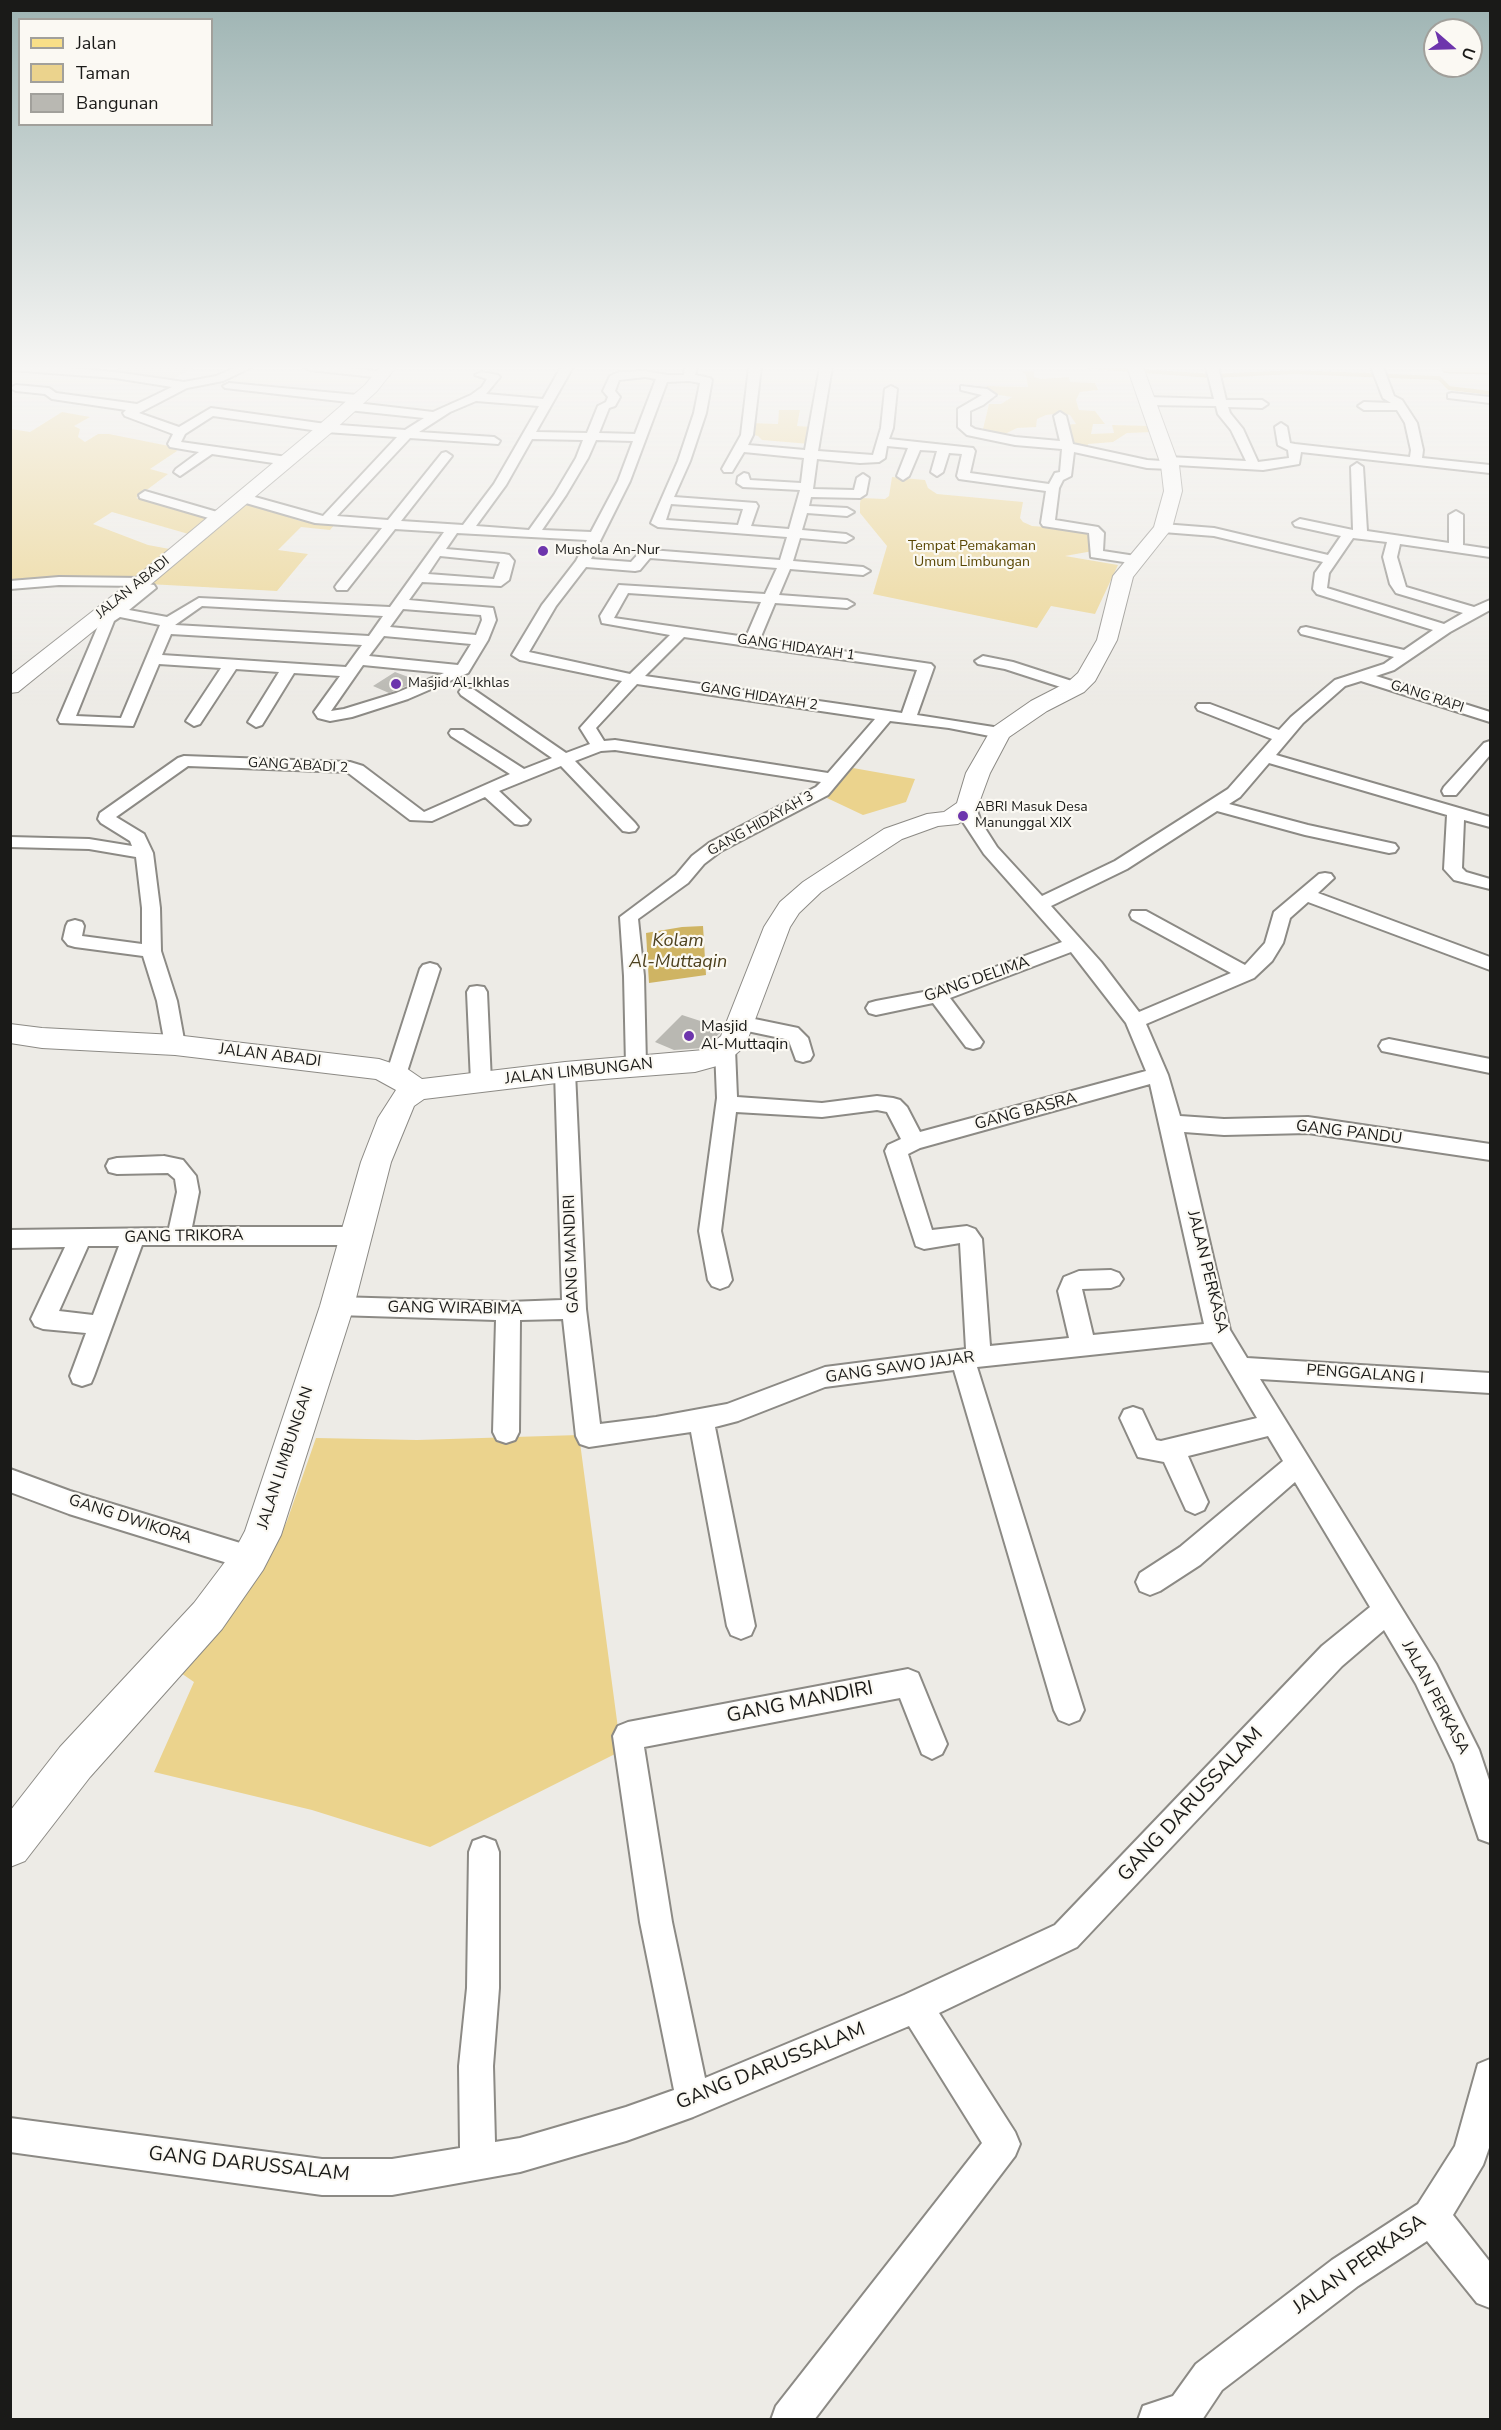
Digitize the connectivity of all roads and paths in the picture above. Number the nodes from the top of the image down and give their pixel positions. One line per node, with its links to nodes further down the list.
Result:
1 (264, 480): 18 (street, JALAN ABADI)
2 (363, 480): 24 (street)
3 (427, 480): 26 (street)
4 (503, 480): 28 (street)
5 (569, 480): 30 (street)
6 (624, 480): 33 (street)
7 (675, 480): 19 (street)
8 (808, 480): 16 (street)
9 (863, 480): 16 (street)
10 (996, 480): 15 (street)
11 (1057, 480): 15 (street)
12 (1171, 480): 27 (street)
13 (1357, 480): 32 (street)
14 (743, 484): 16 (street)
15 (1053, 488): 39 (street)
16 (807, 490): 20 (street)
17 (145, 495): 23 (street)
18 (244, 498): 23 (street, JALAN ABADI); 24 (street)
19 (666, 500): 29 (street); 29 (street)
20 (802, 509): 21 (street); 31 (street)
21 (847, 512)
22 (1456, 515): 36 (street)
23 (219, 517): 46 (street, JALAN ABADI)
24 (326, 520): 26 (street)
25 (1300, 523): 32 (street)
26 (392, 525): 28 (street); 47 (street)
27 (1163, 528): 39 (street); 40 (street)
28 (460, 529): 30 (street); 37 (street)
29 (743, 530): 31 (street)
30 (533, 534): 33 (street)
31 (795, 534): 34 (street); 42 (street)
32 (1355, 534): 35 (street); 40 (street)
33 (594, 536): 41 (street)
34 (846, 538)
35 (1395, 539): 36 (street); 53 (street)
36 (1456, 548): 38 (street)
37 (436, 552): 44 (street); 44 (street)
38 (1491, 553)
39 (1137, 560): 71 (street)
40 (1333, 560): 55 (street)
41 (582, 562): 42 (street); 69 (street, GANG HIDAYAH 2)
42 (786, 563): 43 (street); 48 (street)
43 (863, 571)
44 (418, 578): 51 (street)
45 (10, 585): 46 (street)
46 (143, 585): 52 (street, JALAN ABADI)
47 (342, 587)
48 (771, 599): 49 (street); 56 (street, GANG HIDAYAH 1); 60 (street)
49 (847, 604)
50 (1491, 604): 53 (street)
51 (396, 608): 54 (street); 58 (street); 59 (street)
52 (112, 611): 54 (street); 62 (street); 70 (street, JALAN ABADI)
53 (1474, 612): 55 (street)
54 (167, 626): 58 (street); 62 (street)
55 (1445, 628): 61 (street)
56 (682, 631): 60 (street, GANG HIDAYAH 1); 69 (street)
57 (1306, 631): 61 (street)
58 (376, 636): 59 (street); 65 (street)
59 (481, 640): 67 (street)
60 (751, 642): 76 (street, GANG HIDAYAH 1)
61 (1405, 655): 68 (street)
62 (152, 659): 64 (street)
63 (983, 661): 71 (street)
64 (231, 664): 66 (street); 77 (street)
65 (355, 666): 66 (street); 67 (street); 67 (street)
66 (289, 668): 78 (street)
67 (464, 670)
68 (1363, 677): 75 (street, GANG RAPI); 81 (street)
69 (633, 679): 74 (street, GANG HIDAYAH 2); 82 (street)
70 (10, 687)
71 (1076, 687): 79 (street)
72 (466, 692): 85 (street)
73 (1204, 707): 81 (street)
74 (886, 716): 76 (street, GANG HIDAYAH 2); 87 (street, GANG HIDAYAH 3)
75 (1491, 717)
76 (908, 718): 79 (street, GANG HIDAYAH 2)
77 (194, 721)
78 (256, 722)
79 (1000, 733): 92 (street)
80 (457, 734): 86 (street)
81 (1282, 737): 84 (street)
82 (599, 746): 85 (street, GANG ABADI 2); 87 (street, GANG ABADI 2)
83 (1490, 748): 89 (street)
84 (1265, 757): 90 (street); 91 (street)
85 (563, 759): 86 (street, GANG ABADI 2); 95 (street)
86 (522, 775): 88 (street, GANG ABADI 2)
87 (833, 779): 121 (street, GANG HIDAYAH 3)
88 (487, 790): 93 (street); 98 (street, GANG ABADI 2)
89 (1450, 791)
90 (1215, 805): 97 (street); 102 (street)
91 (1456, 812): 94 (street); 100 (street)
92 (963, 816): 102 (street, JALAN PERKASA); 114 (street)
93 (520, 820)
94 (1491, 822)
95 (629, 827)
96 (10, 842): 98 (street)
97 (1389, 848)
98 (144, 853): 106 (street)
99 (1325, 878): 101 (street)
100 (1491, 884)
101 (1306, 895): 107 (street); 109 (street)
102 (1039, 905): 105 (street, JALAN PERKASA)
103 (1139, 915): 109 (street)
104 (75, 926): 106 (street)
105 (1075, 944): 111 (street, GANG DELIMA); 113 (street, JALAN PERKASA)
106 (151, 951): 117 (street)
107 (1491, 964)
108 (430, 969): 126 (street)
109 (1247, 974): 113 (street)
110 (477, 992): 125 (street)
111 (938, 996): 112 (street, GANG DELIMA); 116 (street)
112 (876, 1008)
113 (1135, 1021): 124 (street, JALAN PERKASA)
114 (740, 1023): 119 (street); 120 (street)
115 (10, 1033): 117 (street, JALAN ABADI)
116 (973, 1042)
117 (175, 1045): 126 (street, JALAN ABADI)
118 (1389, 1046): 122 (street)
119 (725, 1049): 121 (street, JALAN LIMBUNGAN); 127 (street)
120 (803, 1056)
121 (636, 1065): 123 (street, JALAN LIMBUNGAN)
122 (1491, 1066)
123 (565, 1072): 125 (street, JALAN LIMBUNGAN); 140 (street, GANG MANDIRI)
124 (1158, 1075): 128 (street, JALAN PERKASA); 129 (street, GANG BASRA)
125 (482, 1082): 126 (street, JALAN LIMBUNGAN)
126 (407, 1083): 133 (street, JALAN LIMBUNGAN)
127 (725, 1104): 129 (street); 138 (street)
128 (1171, 1123): 130 (street, GANG PANDU); 143 (street, JALAN PERKASA)
129 (904, 1147): 145 (street)
130 (1491, 1152)
131 (117, 1166): 132 (street)
132 (179, 1236): 133 (street, GANG TRIKORA); 134 (street, GANG TRIKORA)
133 (357, 1236): 139 (street, JALAN LIMBUNGAN)
134 (133, 1238): 136 (street, GANG TRIKORA); 142 (street)
135 (10, 1239): 136 (street, GANG TRIKORA)
136 (80, 1239): 142 (street)
137 (1111, 1279): 144 (street)
138 (720, 1280)
139 (337, 1306): 141 (street, GANG WIRABIMA); 158 (street, JALAN LIMBUNGAN)
140 (574, 1309): 141 (street, GANG WIRABIMA); 153 (street, GANG MANDIRI)
141 (508, 1311): 152 (street)
142 (101, 1325): 147 (street)
143 (1218, 1332): 144 (street, GANG SAWO JAJAR); 146 (street, JALAN PERKASA)
144 (1083, 1346): 145 (street, GANG SAWO JAJAR)
145 (971, 1359): 149 (street, GANG SAWO JAJAR); 162 (street)
146 (1239, 1368): 148 (street, PENGGALANG I); 151 (street, JALAN PERKASA)
147 (82, 1376)
148 (1486, 1389)
149 (701, 1418): 153 (street, GANG SAWO JAJAR); 161 (street)
150 (1133, 1418): 154 (street)
151 (1274, 1424): 154 (street); 155 (street, JALAN PERKASA)
152 (506, 1432)
153 (589, 1436)
154 (1172, 1450): 157 (street)
155 (1299, 1463): 159 (street); 160 (street, JALAN PERKASA)
156 (10, 1480): 158 (street, GANG DWIKORA)
157 (1195, 1502)
158 (250, 1558): 165 (street, JALAN LIMBUNGAN)
159 (1150, 1582)
160 (1387, 1610): 164 (street, JALAN PERKASA); 167 (street, GANG DARUSSALAM)
161 (741, 1626)
162 (1069, 1710)
163 (932, 1744): 169 (street, GANG MANDIRI)
164 (1491, 1828)
165 (10, 1846)
166 (484, 1852): 171 (street)
167 (916, 2007): 169 (street, GANG DARUSSALAM); 175 (street)
168 (1491, 2076): 172 (street, JALAN PERKASA)
169 (693, 2100): 171 (street, GANG DARUSSALAM)
170 (10, 2135): 171 (street, GANG DARUSSALAM)
171 (478, 2164)
172 (1431, 2217): 173 (street); 174 (street, JALAN PERKASA)
173 (1491, 2290)
174 (1174, 2417)
175 (790, 2420)

